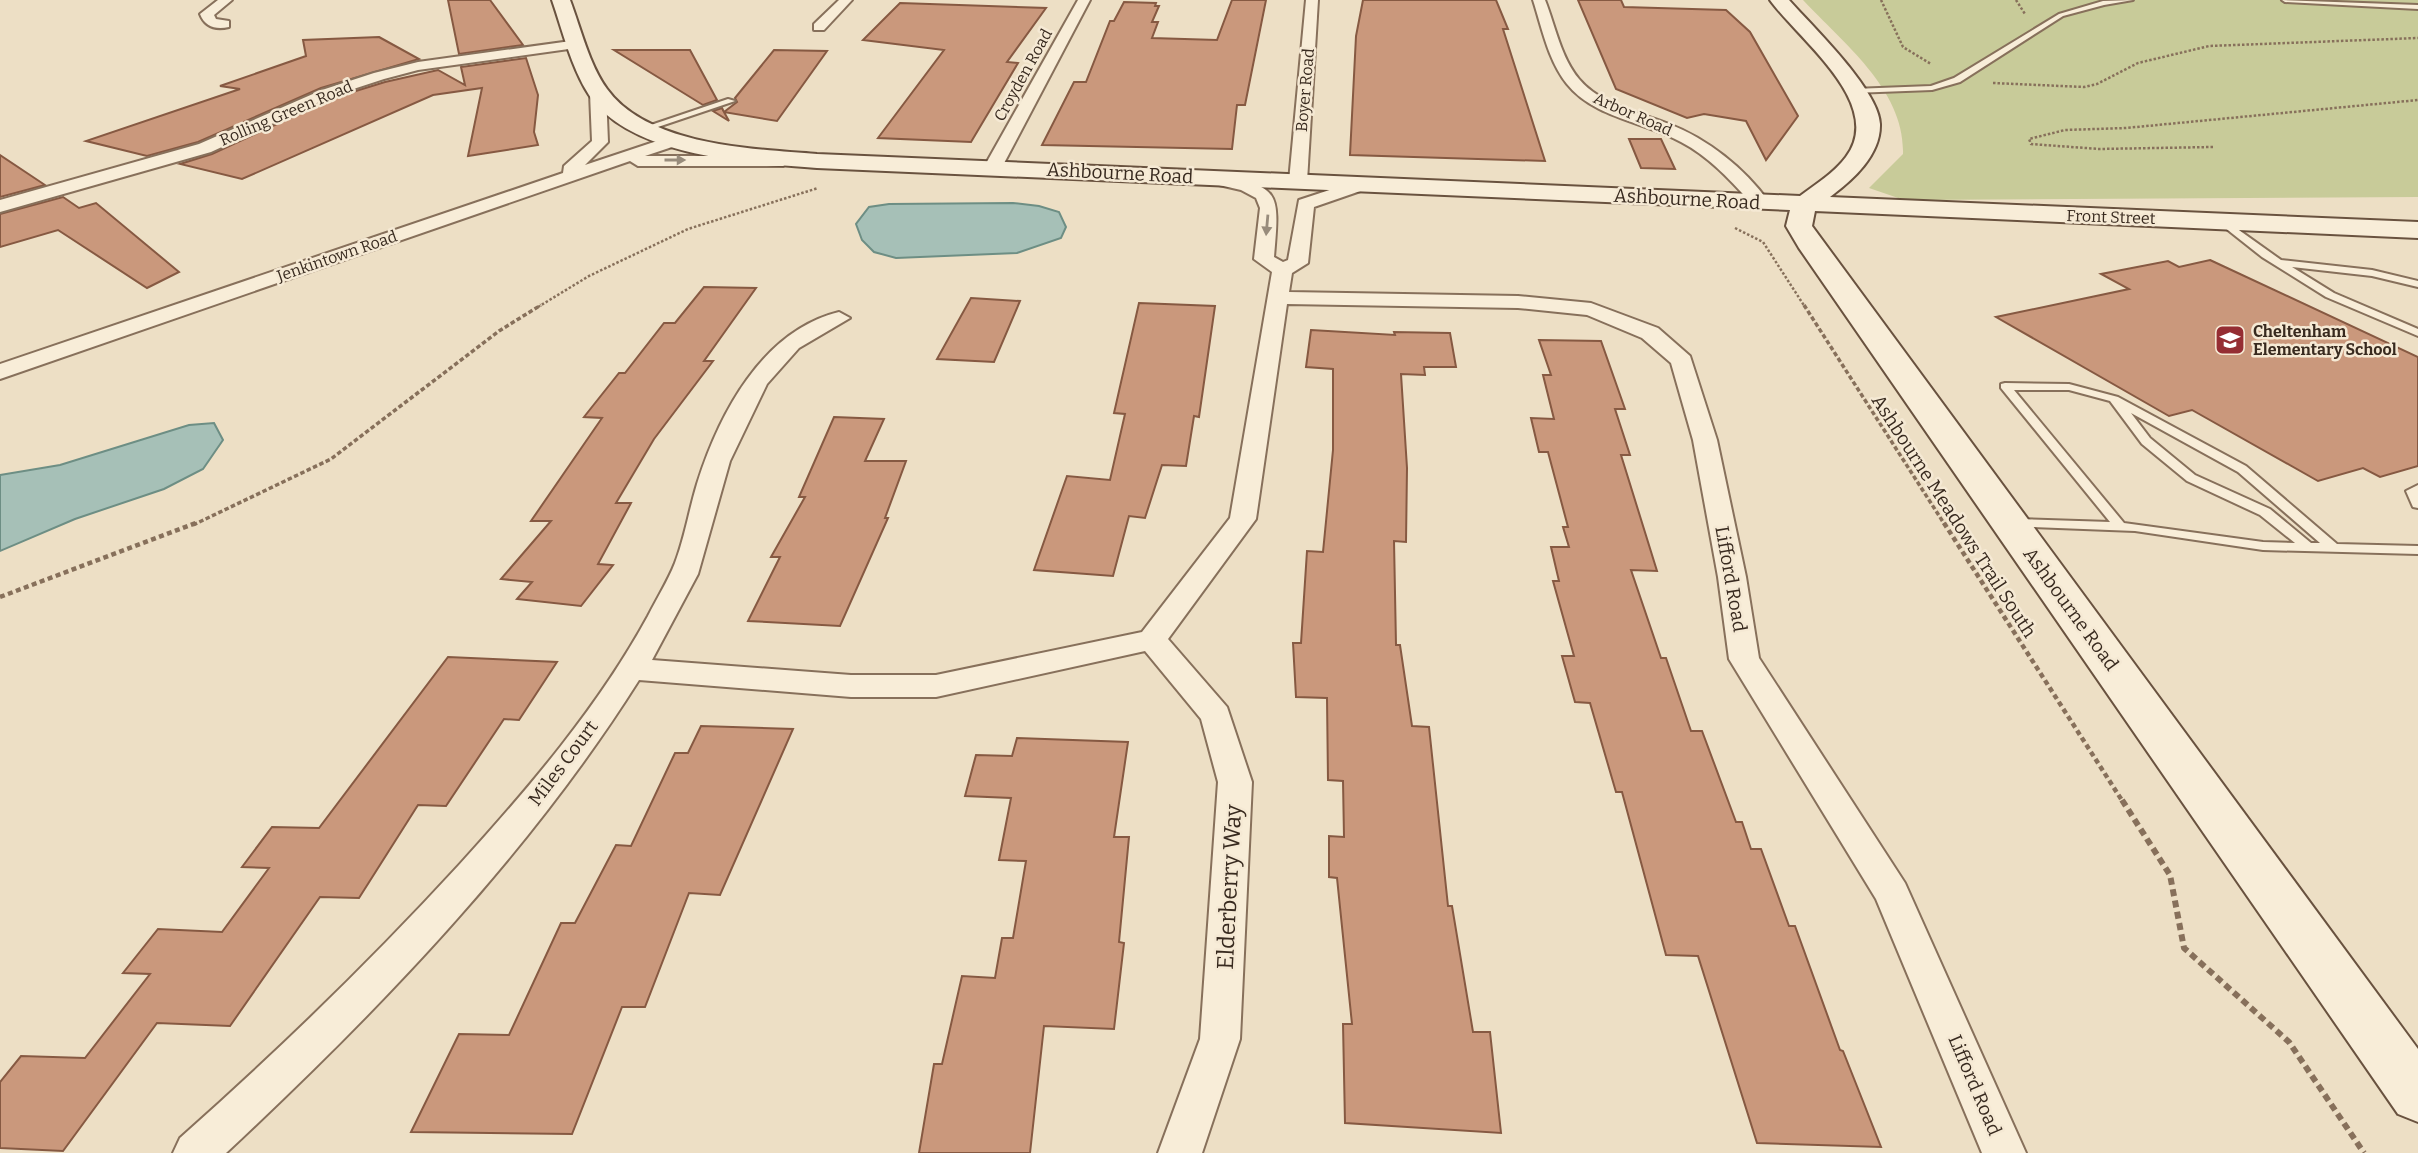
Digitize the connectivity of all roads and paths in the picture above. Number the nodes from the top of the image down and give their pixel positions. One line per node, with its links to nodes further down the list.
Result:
1 (226, 0): 12 (street)
2 (561, 0): 15 (street, Ashbourne Road)
3 (846, 0): 13 (street)
4 (1084, 0): 27 (street, Croyden Road)
5 (1312, 0): 29 (street, Boyer Road)
6 (1539, 0): 33 (street, Arbor Road)
7 (1779, 0): 18 (street)
8 (1881, 0): 16 (path)
9 (2130, 0): 16 (lane)
10 (2285, 0): 11 (lane)
11 (2418, 7)
12 (224, 24)
13 (819, 27)
14 (2418, 38): 17 (path)
15 (578, 44): 19 (street, Ashbourne Road); 35 (street, Rolling Green Road)
16 (1968, 73): 17 (lane)
17 (1958, 80): 18 (lane)
18 (1853, 91): 34 (street)
19 (598, 93): 22 (street, Ashbourne Road); 32 (street)
20 (2418, 100): 24 (path)
21 (731, 101): 22 (lane)
22 (646, 128): 23 (street, Ashbourne Road)
23 (675, 139): 25 (street, Ashbourne Road); 26 (street, Jenkintown Road)
24 (2213, 147)
25 (807, 160): 26 (street, one-way to 25); 27 (street, Ashbourne Road)
26 (607, 163): 32 (street, Jenkintown Road)
27 (993, 167): 28 (street, Ashbourne Road)
28 (1206, 177): 29 (street, Ashbourne Road); 40 (street, one-way to 40)
29 (1298, 181): 30 (street, Ashbourne Road)
30 (1363, 184): 33 (street, Ashbourne Road); 40 (street)
31 (828, 185): 53 (path)
32 (533, 189): 44 (street, Jenkintown Road)
33 (1760, 202): 34 (street, Ashbourne Road)
34 (1804, 205): 36 (street, Front Street); 48 (street, Ashbourne Road)
35 (0, 206)
36 (2222, 221): 38 (street, Front Street); 39 (lane)
37 (1732, 227): 60 (path, Ashbourne Meadows Trail South)
38 (2418, 230)
39 (2277, 262): 41 (lane); 43 (lane)
40 (1281, 284): 54 (street); 59 (street, Lifford Road)
41 (2418, 284)
42 (839, 318): 55 (street, Miles Court)
43 (2418, 333)
44 (0, 372)
45 (2114, 399): 49 (lane); 50 (lane); 51 (lane)
46 (2418, 489): 47 (lane)
47 (2418, 505)
48 (2009, 523): 49 (lane); 56 (street, Ashbourne Road)
49 (2121, 527): 50 (lane)
50 (2306, 545): 51 (lane)
51 (2335, 548): 52 (lane)
52 (2418, 550)
53 (0, 597)
54 (1152, 640): 55 (street); 58 (street, Elderberry Way)
55 (629, 669): 57 (street, Miles Court)
56 (2418, 1095)
57 (195, 1153)
58 (1180, 1153)
59 (2004, 1153)
60 (2364, 1153)

